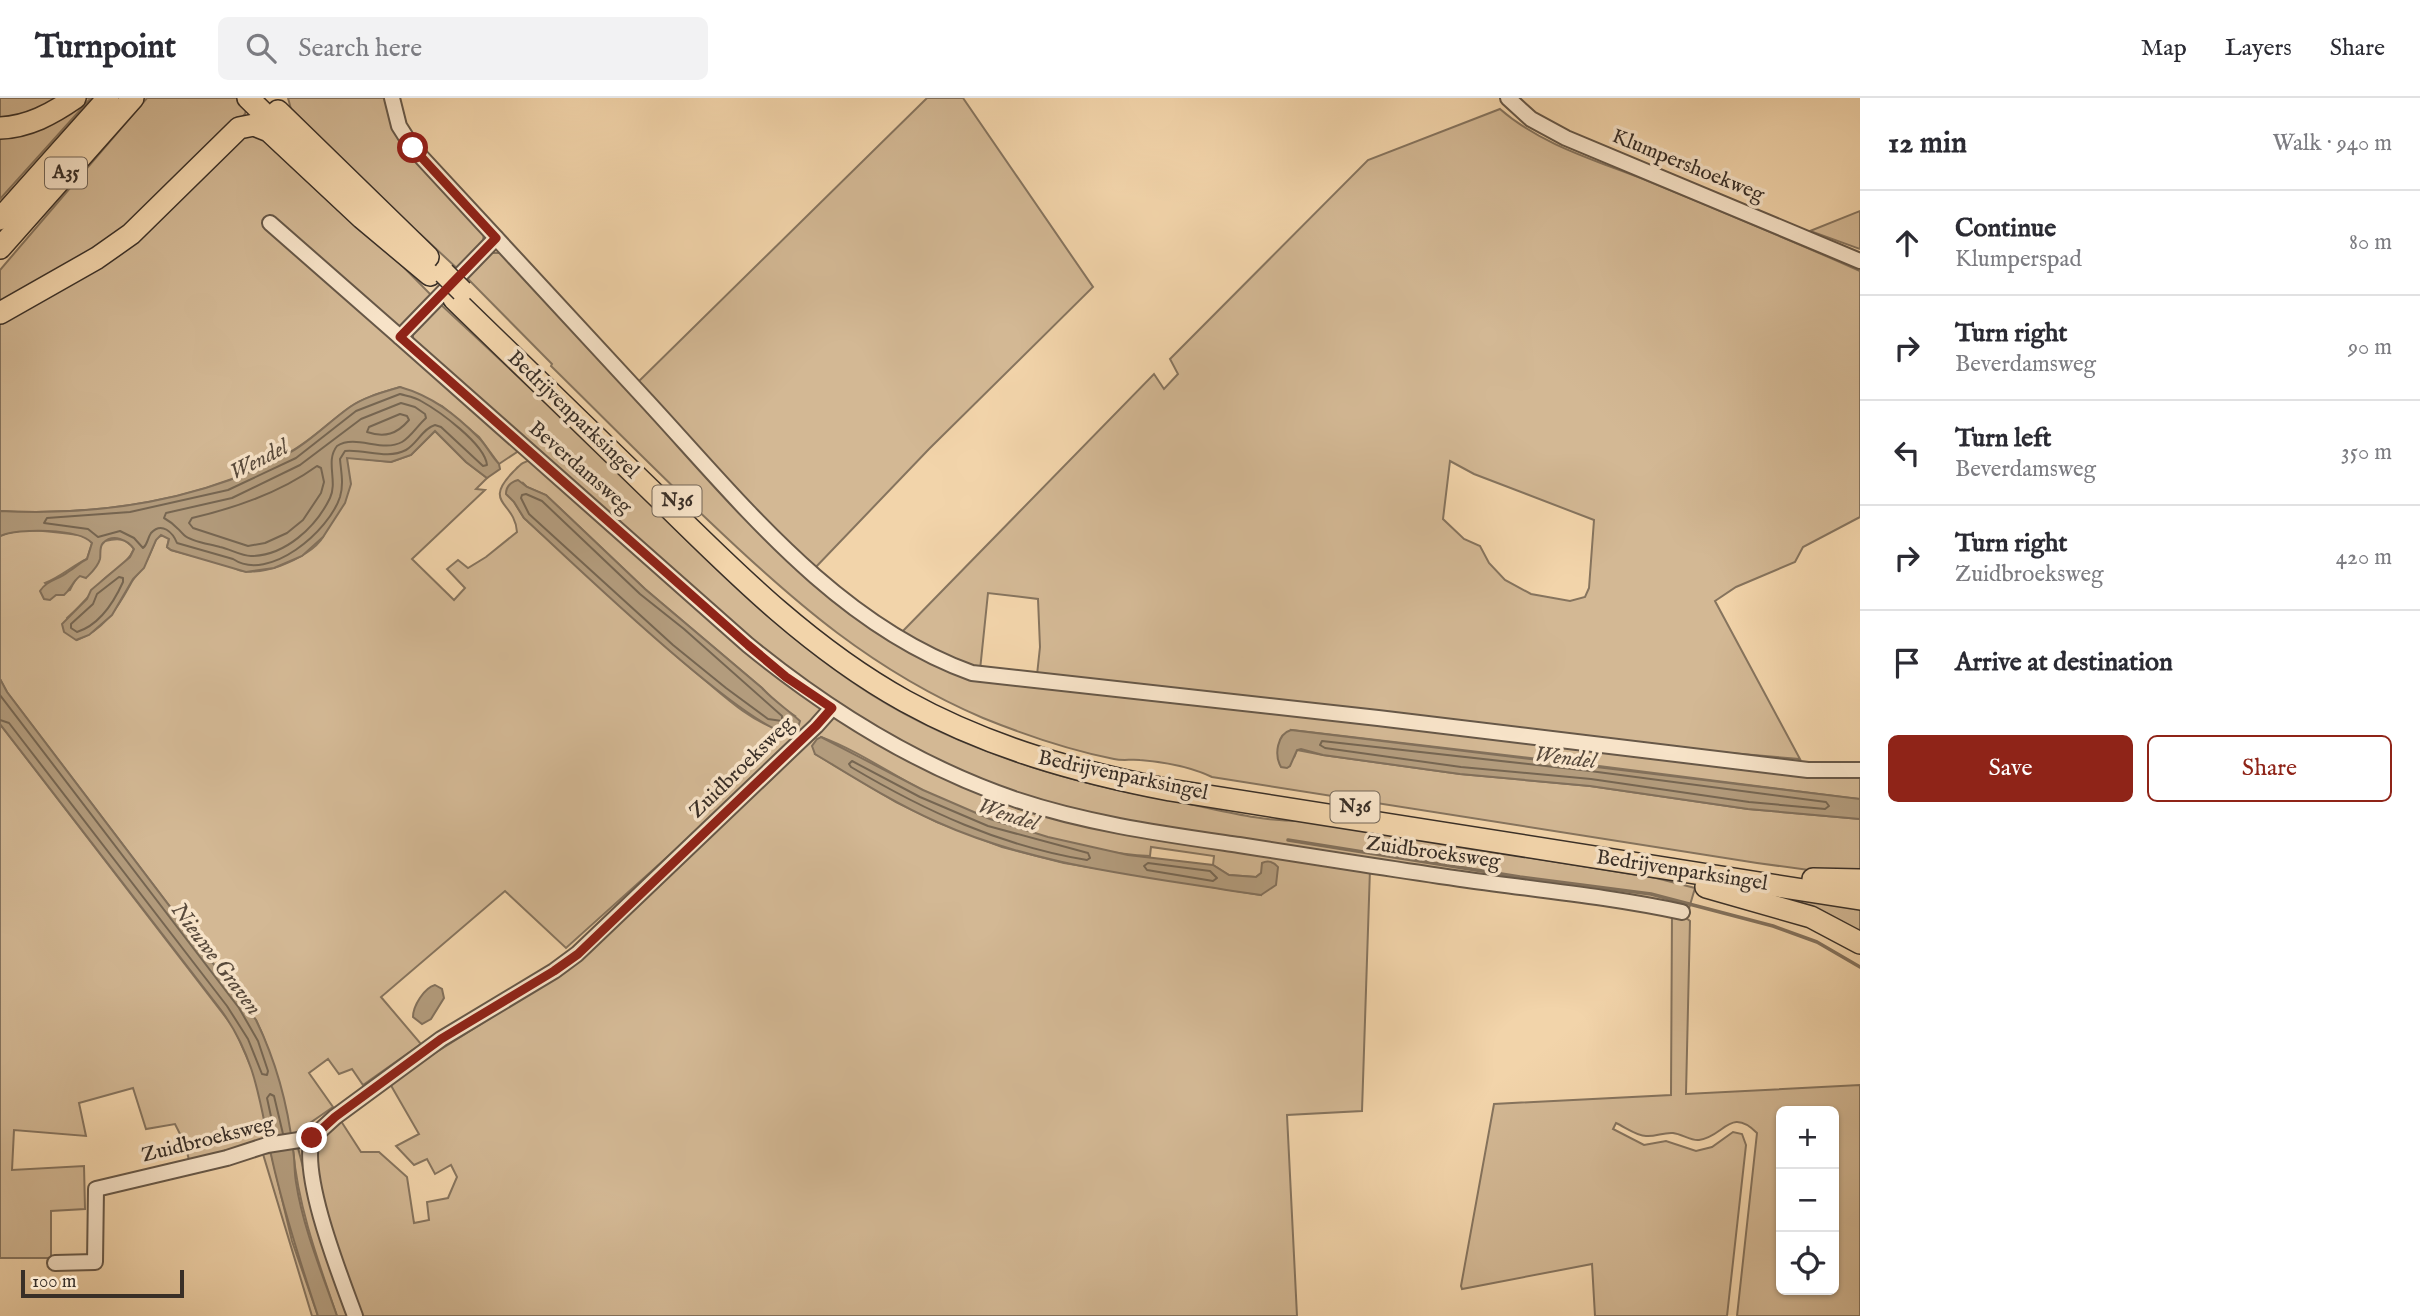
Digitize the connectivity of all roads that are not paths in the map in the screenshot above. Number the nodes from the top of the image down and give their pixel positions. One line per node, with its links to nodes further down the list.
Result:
1 (75, 98): 9 (highway)
2 (108, 98): 11 (highway, A35)
3 (133, 98): 14 (highway, A35)
4 (248, 98): 16 (highway, Bedrijvenparksingel / N36)
5 (265, 98): 10 (highway, Bedrijvenparksingel / N36)
6 (281, 98): 10 (highway)
7 (392, 98): 13 (street)
8 (1508, 98): 15 (street, Klumpershoekweg)
9 (0, 128)
10 (299, 132): 16 (highway, Bedrijvenparksingel / N36)
11 (0, 219)
12 (270, 223): 19 (street, Beverdamsweg)
13 (496, 238): 19 (street); 21 (street)
14 (0, 248)
15 (1860, 261)
16 (437, 276): 17 (highway, Bedrijvenparksingel / N36); 18 (highway)
17 (458, 295): 22 (highway, Bedrijvenparksingel / N36); 23 (highway, Bedrijvenparksingel / N36)
18 (0, 313)
19 (400, 337): 20 (street, Beverdamsweg)
20 (832, 708): 27 (street, Zuidbroeksweg); 29 (street, Zuidbroeksweg)
21 (1860, 770)
22 (1642, 864): 26 (highway, Bedrijvenparksingel / N36); 28 (highway, N36)
23 (1813, 879): 24 (highway, N36); 25 (highway, Bedrijvenparksingel / N36)
24 (1860, 880)
25 (1860, 886)
26 (1860, 899)
27 (1682, 912)
28 (1860, 943)
29 (312, 1138): 30 (street, Zuidbroeksweg); 31 (street)
30 (55, 1263)
31 (355, 1316)

